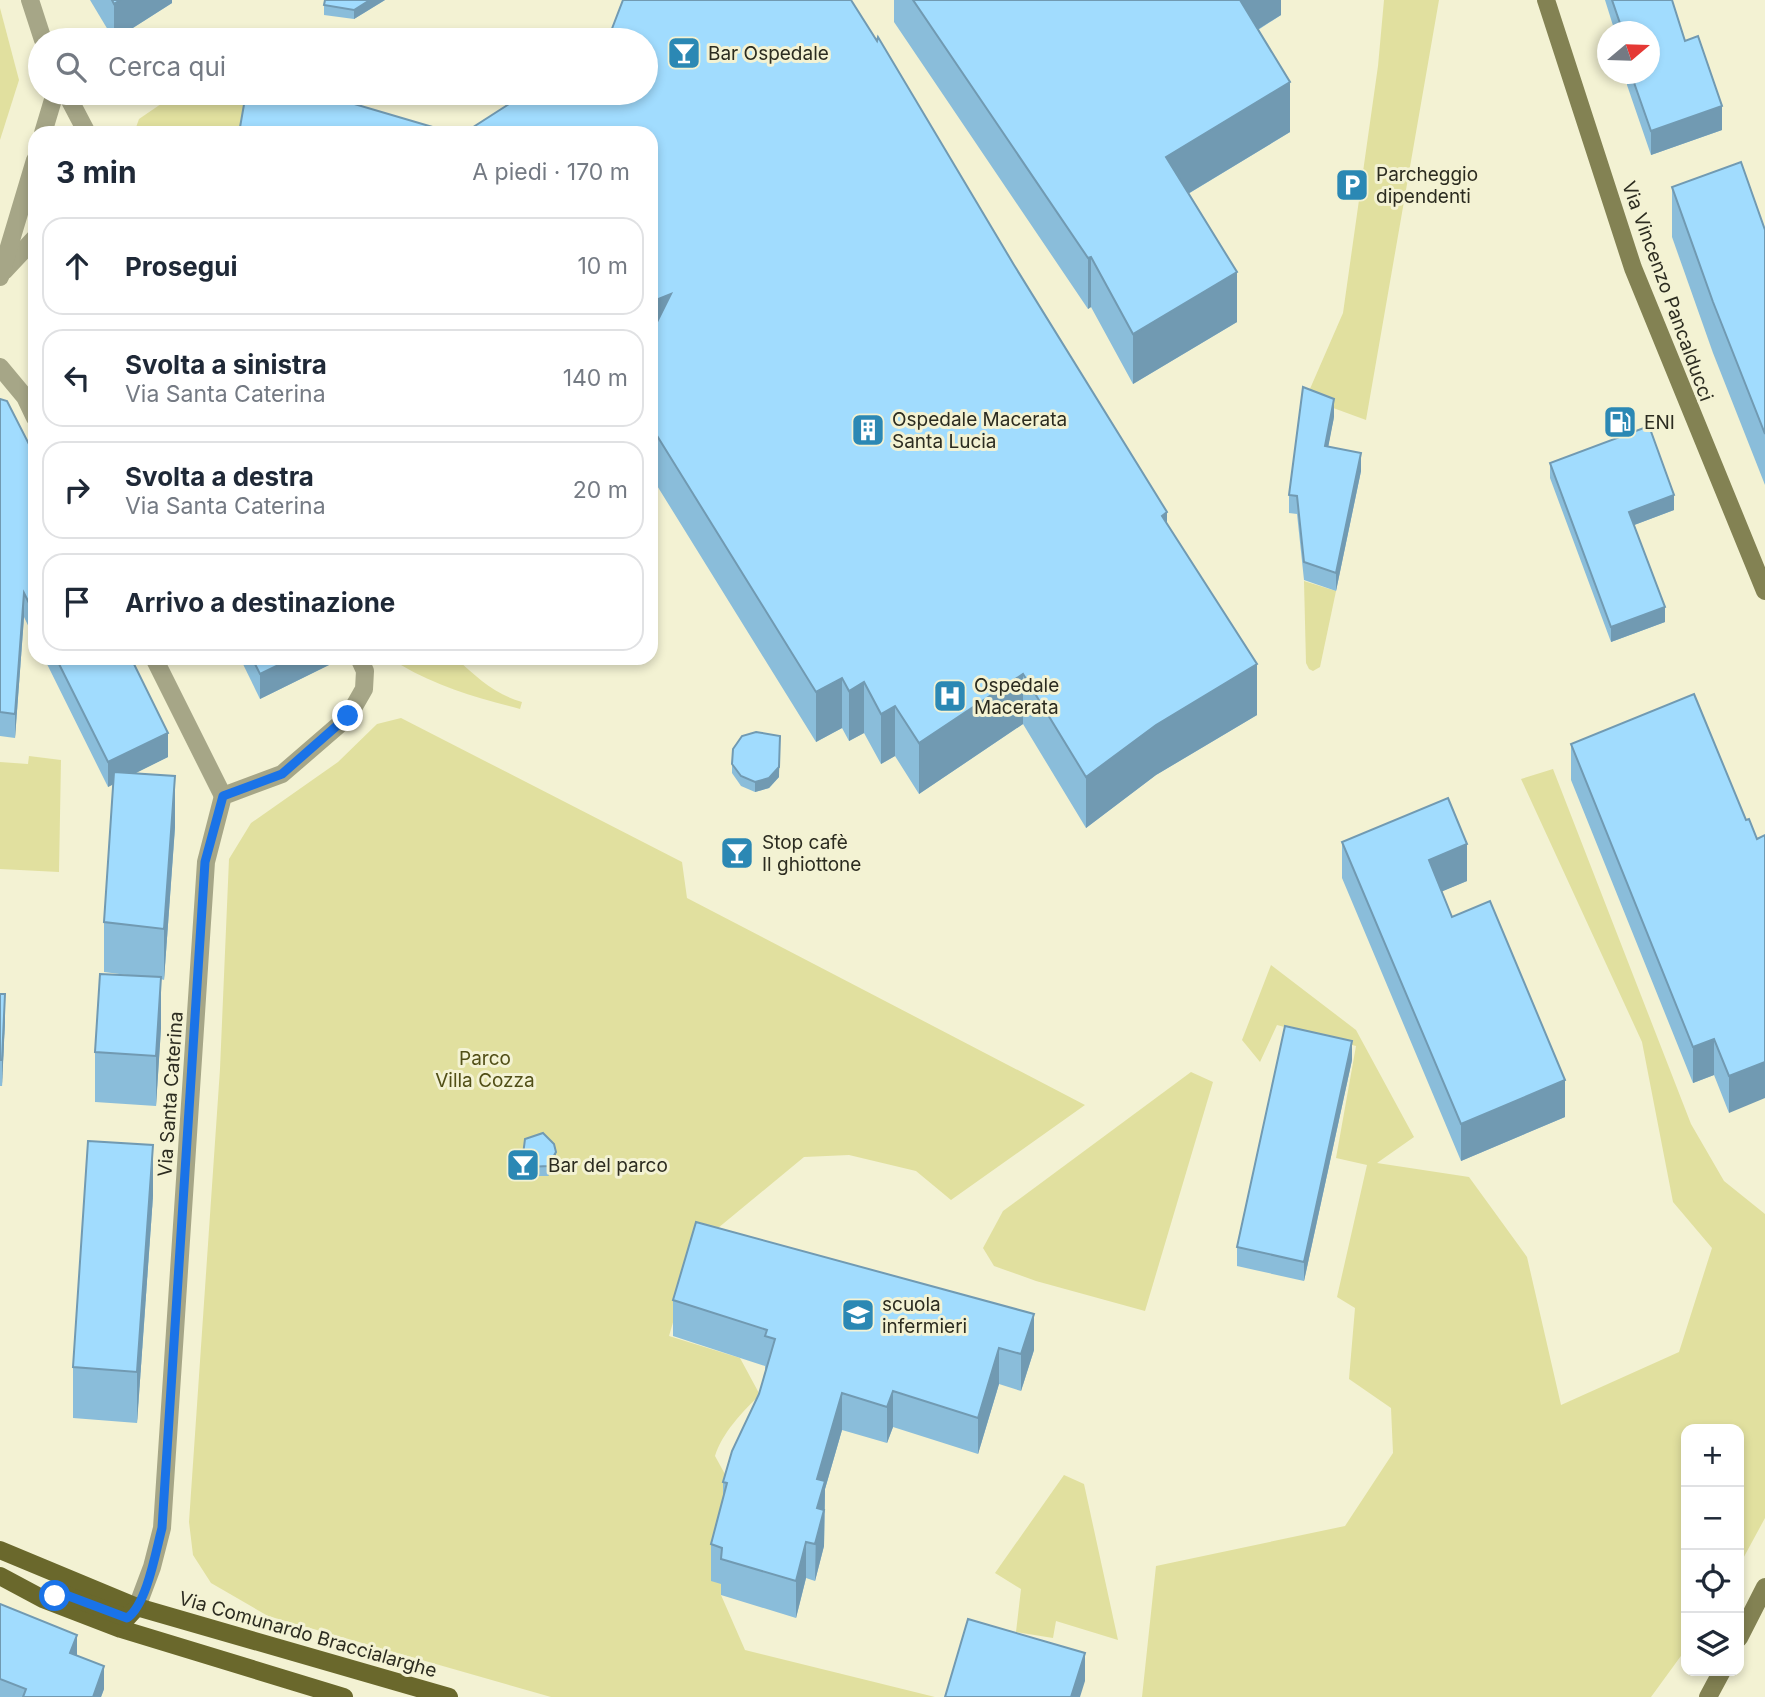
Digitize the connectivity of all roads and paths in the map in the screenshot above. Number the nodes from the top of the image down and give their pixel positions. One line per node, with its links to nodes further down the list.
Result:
1 (30, 0): 3 (street)
2 (1546, 0): 13 (main road, Via Vincenzo Pancalducci)
3 (39, 28)
4 (51, 105): 6 (street)
5 (72, 105): 7 (street)
6 (45, 126)
7 (83, 126)
8 (28, 183): 10 (street)
9 (28, 246): 10 (street)
10 (0, 276)
11 (0, 367): 12 (street)
12 (28, 403)
13 (1765, 591)
14 (158, 665): 16 (street)
15 (362, 665): 16 (street)
16 (223, 796): 21 (street, Via Santa Caterina)
17 (0, 1550): 21 (main road, Via Comunardo Braccialarghe)
18 (0, 1576): 20 (main road)
19 (1765, 1587): 22 (main road)
20 (43, 1600): 21 (main road); 24 (main road)
21 (137, 1607): 25 (main road, Via Comunardo Braccialarghe)
22 (1744, 1628)
23 (1719, 1676): 26 (main road)
24 (344, 1697)
25 (449, 1697)
26 (1708, 1697)

